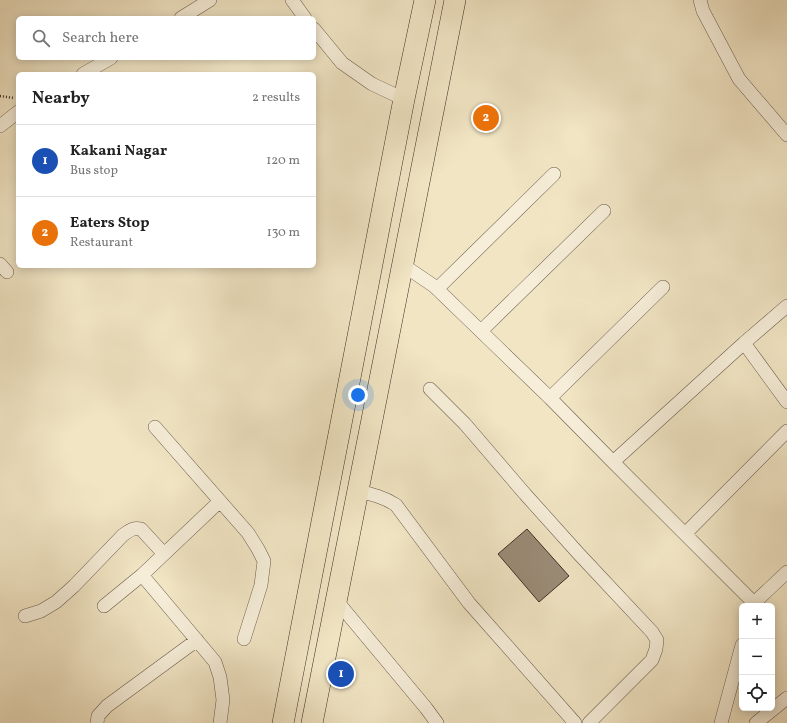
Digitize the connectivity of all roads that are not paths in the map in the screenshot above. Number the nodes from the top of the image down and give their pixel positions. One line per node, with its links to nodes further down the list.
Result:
1 (210, 0): 6 (street)
2 (292, 0): 7 (street)
3 (425, 0): 11 (main road)
4 (455, 0): 17 (main road)
5 (700, 0): 14 (street)
6 (184, 16)
7 (304, 16)
8 (316, 31): 11 (street)
9 (108, 60): 10 (street)
10 (86, 72)
11 (404, 99): 46 (main road)
12 (16, 114): 13 (street)
13 (0, 126)
14 (787, 135)
15 (554, 174): 19 (street)
16 (604, 211): 21 (street)
17 (403, 265): 19 (street); 29 (main road)
18 (663, 287): 24 (street)
19 (437, 289): 21 (street)
20 (787, 306): 22 (street)
21 (481, 331): 24 (street)
22 (744, 343): 25 (street); 28 (street)
23 (430, 389): 50 (street)
24 (550, 398): 28 (street)
25 (787, 402)
26 (155, 427): 30 (street)
27 (787, 431): 31 (street)
28 (613, 462): 31 (street)
29 (358, 491): 35 (main road); 49 (street)
30 (220, 501): 32 (street); 40 (street)
31 (685, 534): 36 (street)
32 (164, 554): 34 (street); 39 (street)
33 (787, 572): 37 (street)
34 (142, 575): 38 (street); 41 (street)
35 (336, 600): 47 (main road); 48 (street)
36 (751, 603)
37 (755, 603)
38 (104, 606)
39 (25, 616)
40 (244, 639)
41 (197, 640): 44 (street); 45 (street)
42 (739, 656): 51 (street)
43 (787, 698): 52 (street)
44 (97, 723)
45 (220, 723)
46 (283, 723)
47 (312, 723)
48 (437, 723)
49 (575, 723)
50 (589, 723)
51 (721, 723)
52 (756, 723)

